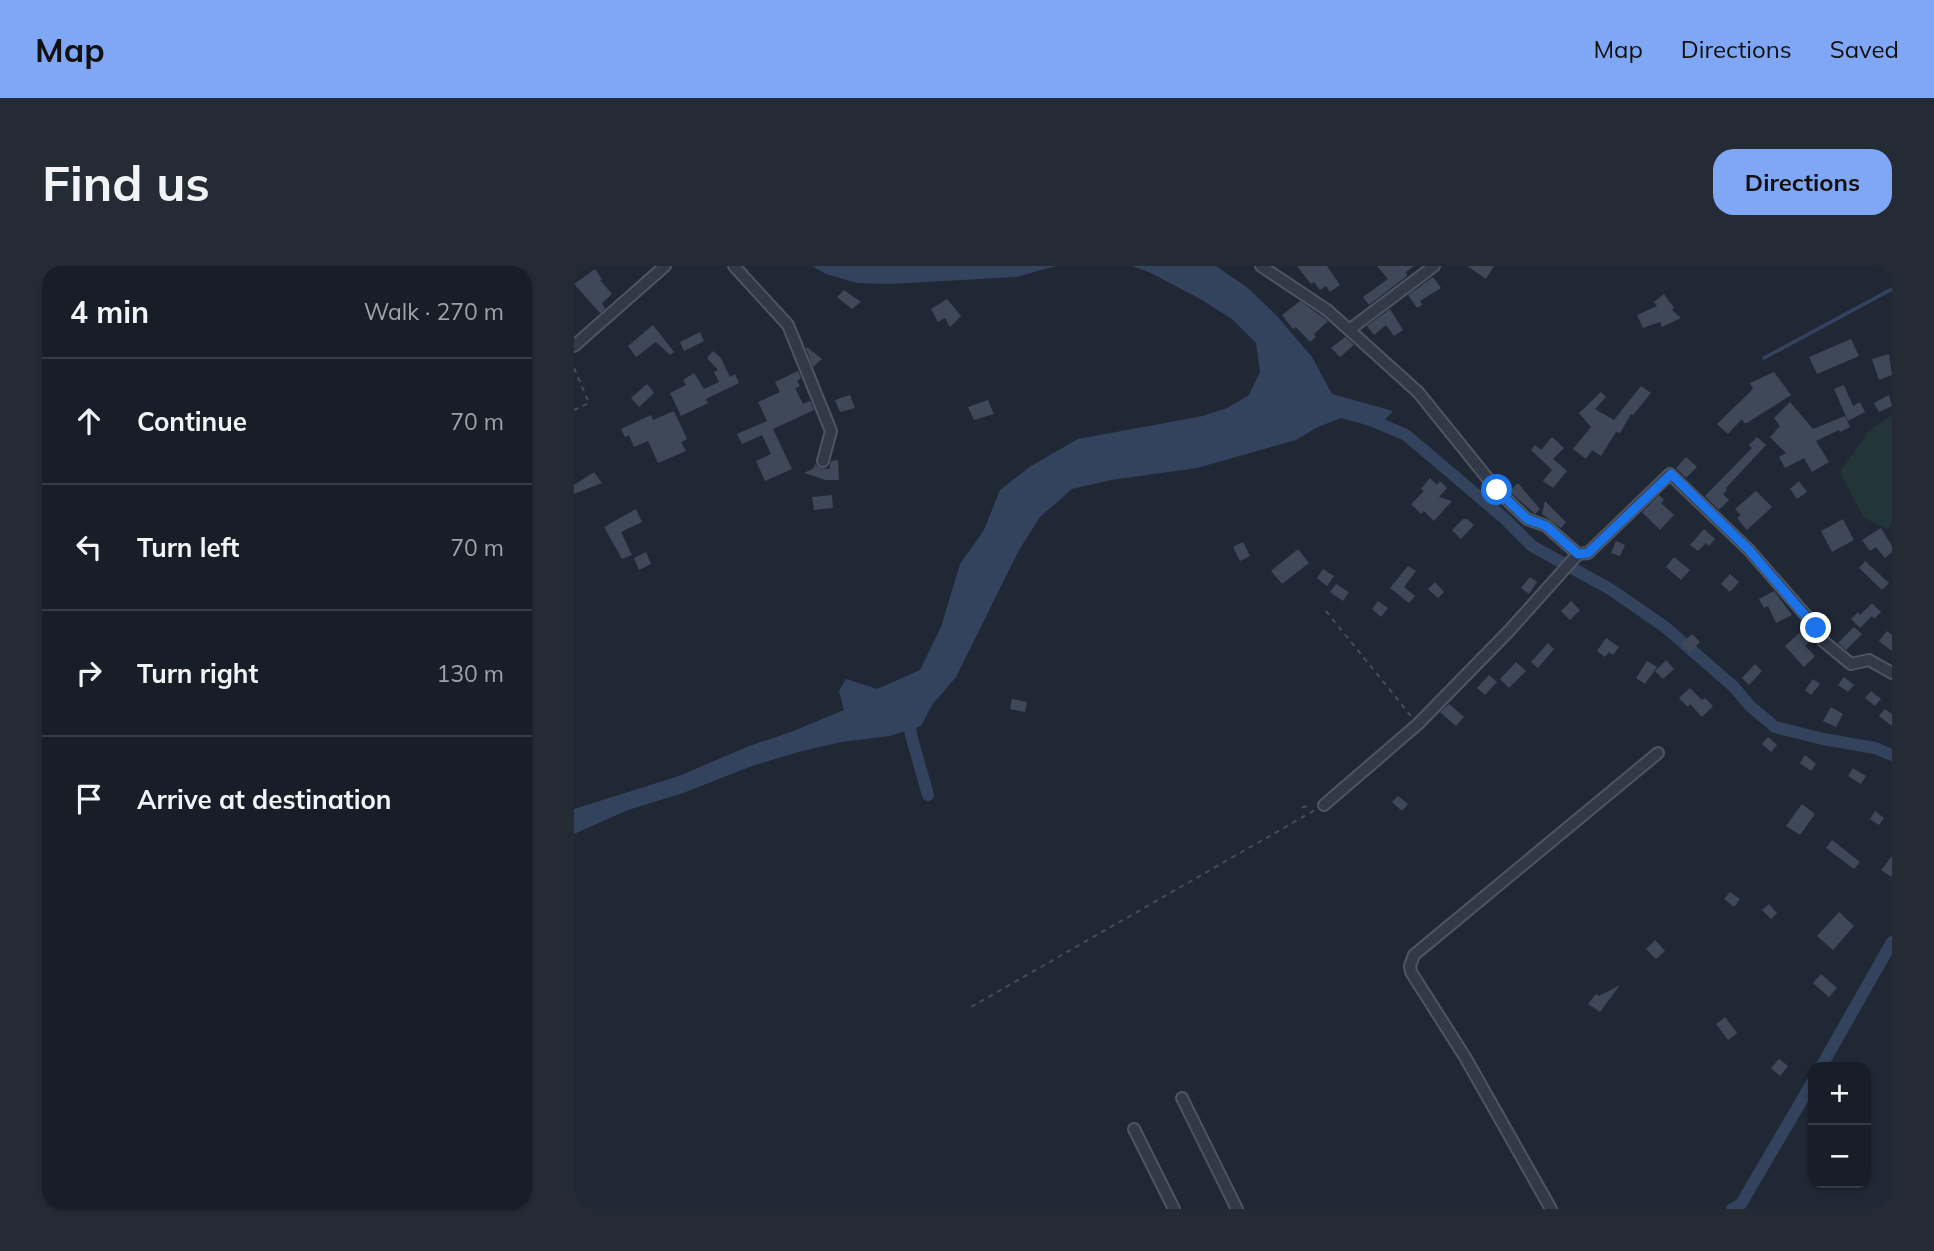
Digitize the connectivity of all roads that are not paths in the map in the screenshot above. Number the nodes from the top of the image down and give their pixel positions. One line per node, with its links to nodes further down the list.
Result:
1 (665, 266): 6 (street)
2 (734, 266): 7 (street)
3 (1261, 266): 5 (street)
4 (1434, 266): 5 (street)
5 (1349, 330): 8 (street)
6 (574, 346)
7 (823, 461)
8 (1578, 554): 9 (street); 11 (street)
9 (1892, 673)
10 (1658, 753): 16 (street)
11 (1324, 805)
12 (1182, 1098): 15 (street)
13 (1134, 1129): 14 (street)
14 (1174, 1209)
15 (1237, 1209)
16 (1551, 1209)

